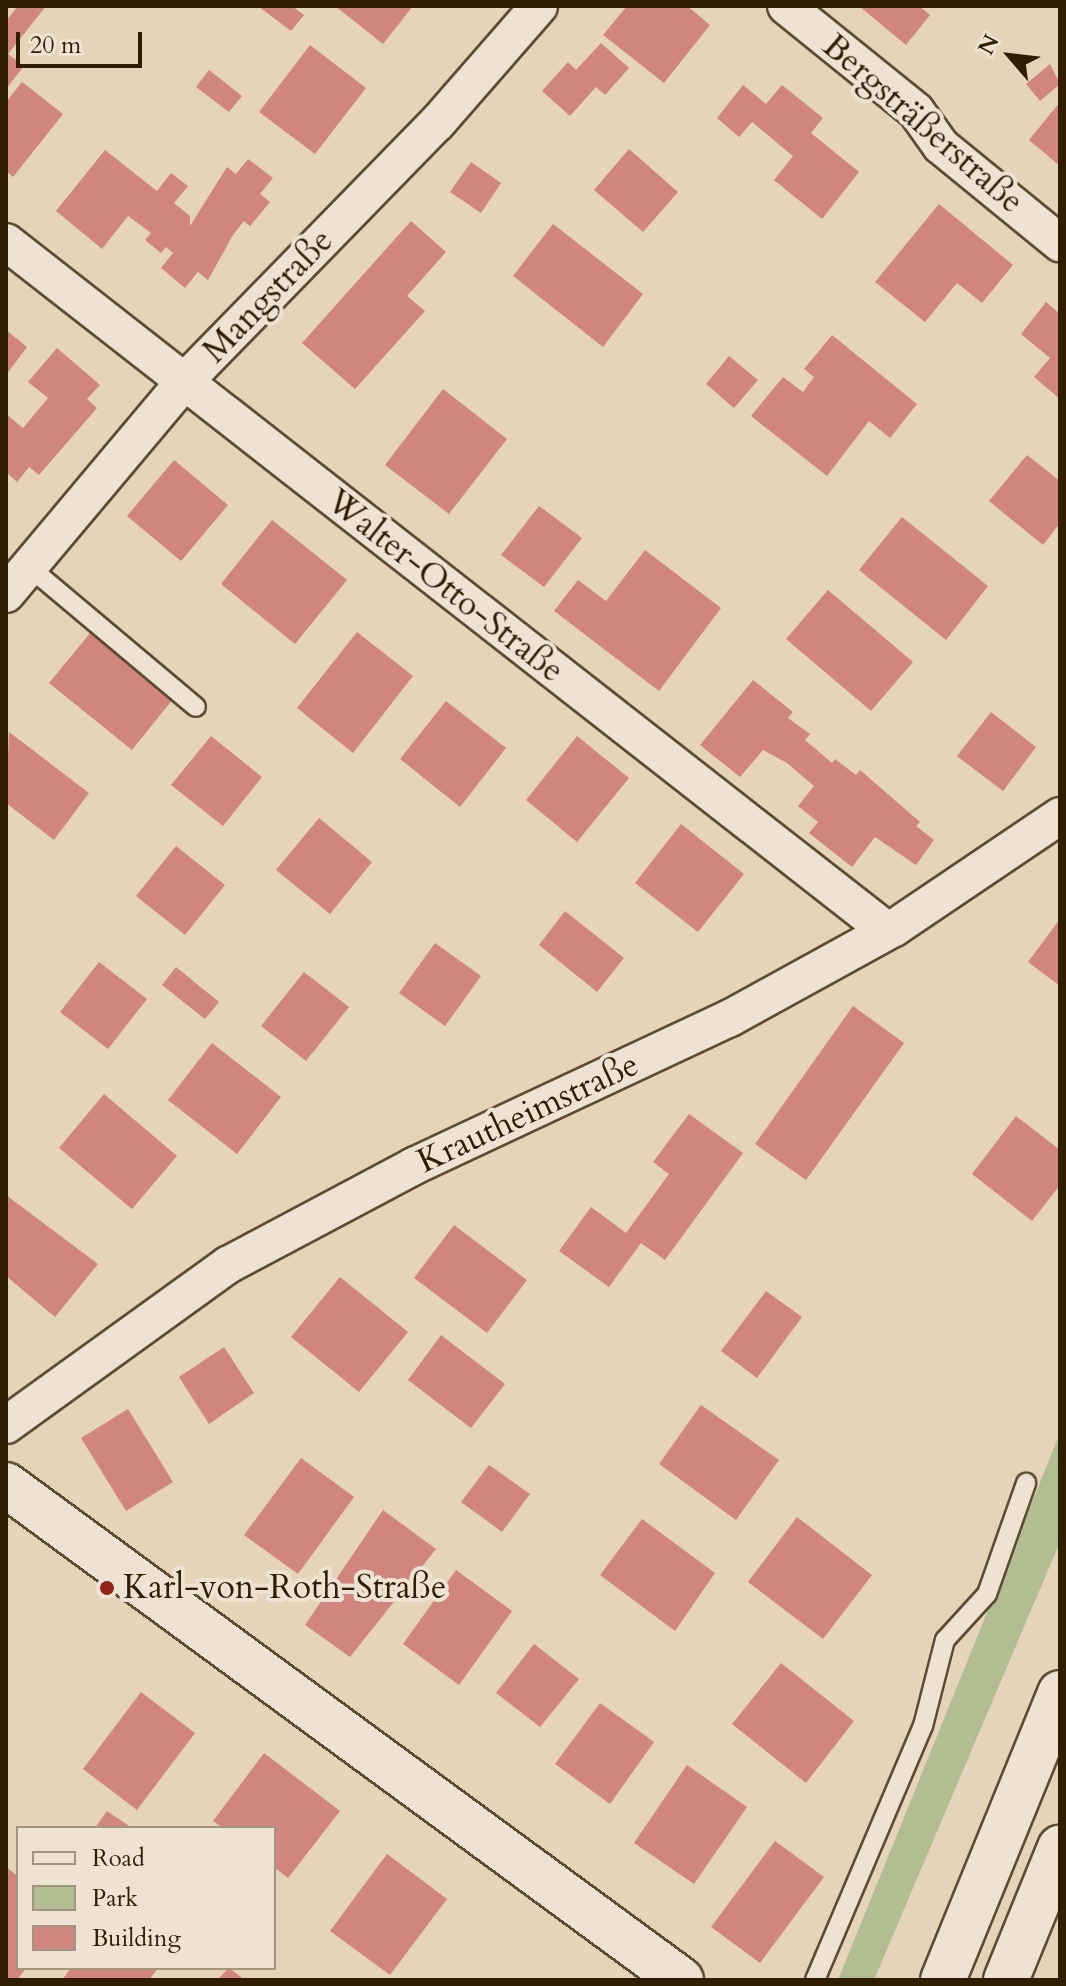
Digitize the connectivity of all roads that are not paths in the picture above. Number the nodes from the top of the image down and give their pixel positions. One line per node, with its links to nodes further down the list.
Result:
1 (539, 6): 5 (street, Mangstraße)
2 (786, 6): 4 (street, Bergsträßerstraße)
3 (6, 242): 5 (street, Walter-Otto-Straße)
4 (1060, 243)
5 (184, 382): 6 (street, Mangstraße); 10 (street, Walter-Otto-Straße)
6 (28, 566): 7 (street, Mangstraße); 8 (lane)
7 (6, 594)
8 (196, 707)
9 (1060, 816): 10 (street, Krautheimstraße)
10 (885, 929): 11 (street, Krautheimstraße)
11 (6, 1425)
12 (1026, 1483): 17 (lane)
13 (6, 1485): 16 (street)
14 (1060, 1693): 18 (street)
15 (1060, 1848): 19 (street)
16 (681, 1980)
17 (815, 1980)
18 (943, 1980)
19 (1006, 1980)

